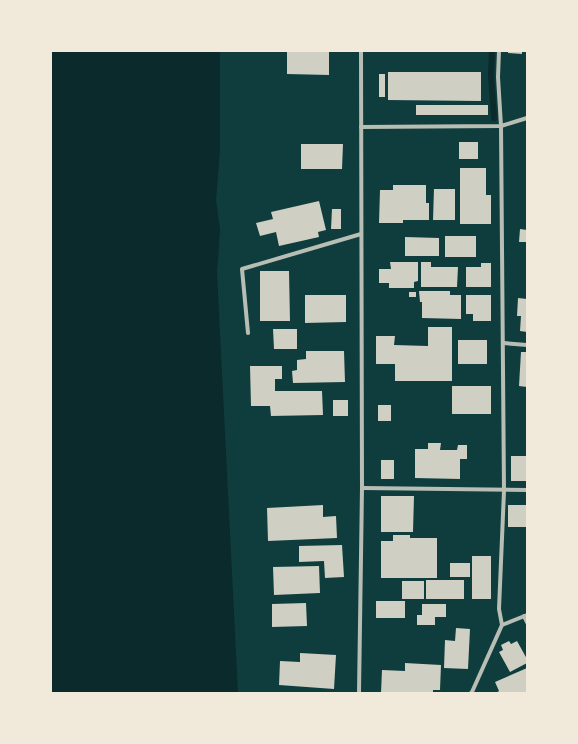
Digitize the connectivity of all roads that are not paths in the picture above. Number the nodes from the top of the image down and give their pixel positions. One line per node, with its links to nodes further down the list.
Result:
1 (361, 51): 5 (street)
2 (500, 51): 4 (street)
3 (527, 118): 4 (street)
4 (501, 126): 5 (street); 8 (street)
5 (361, 127): 6 (street)
6 (361, 234): 7 (street); 10 (street)
7 (248, 333)
8 (503, 343): 9 (street); 12 (street)
9 (527, 345)
10 (362, 488): 12 (street); 16 (street)
11 (527, 490): 12 (street)
12 (504, 491): 15 (street)
13 (525, 616): 14 (street); 15 (street)
14 (527, 622)
15 (502, 625): 17 (street)
16 (359, 693)
17 (472, 693)

